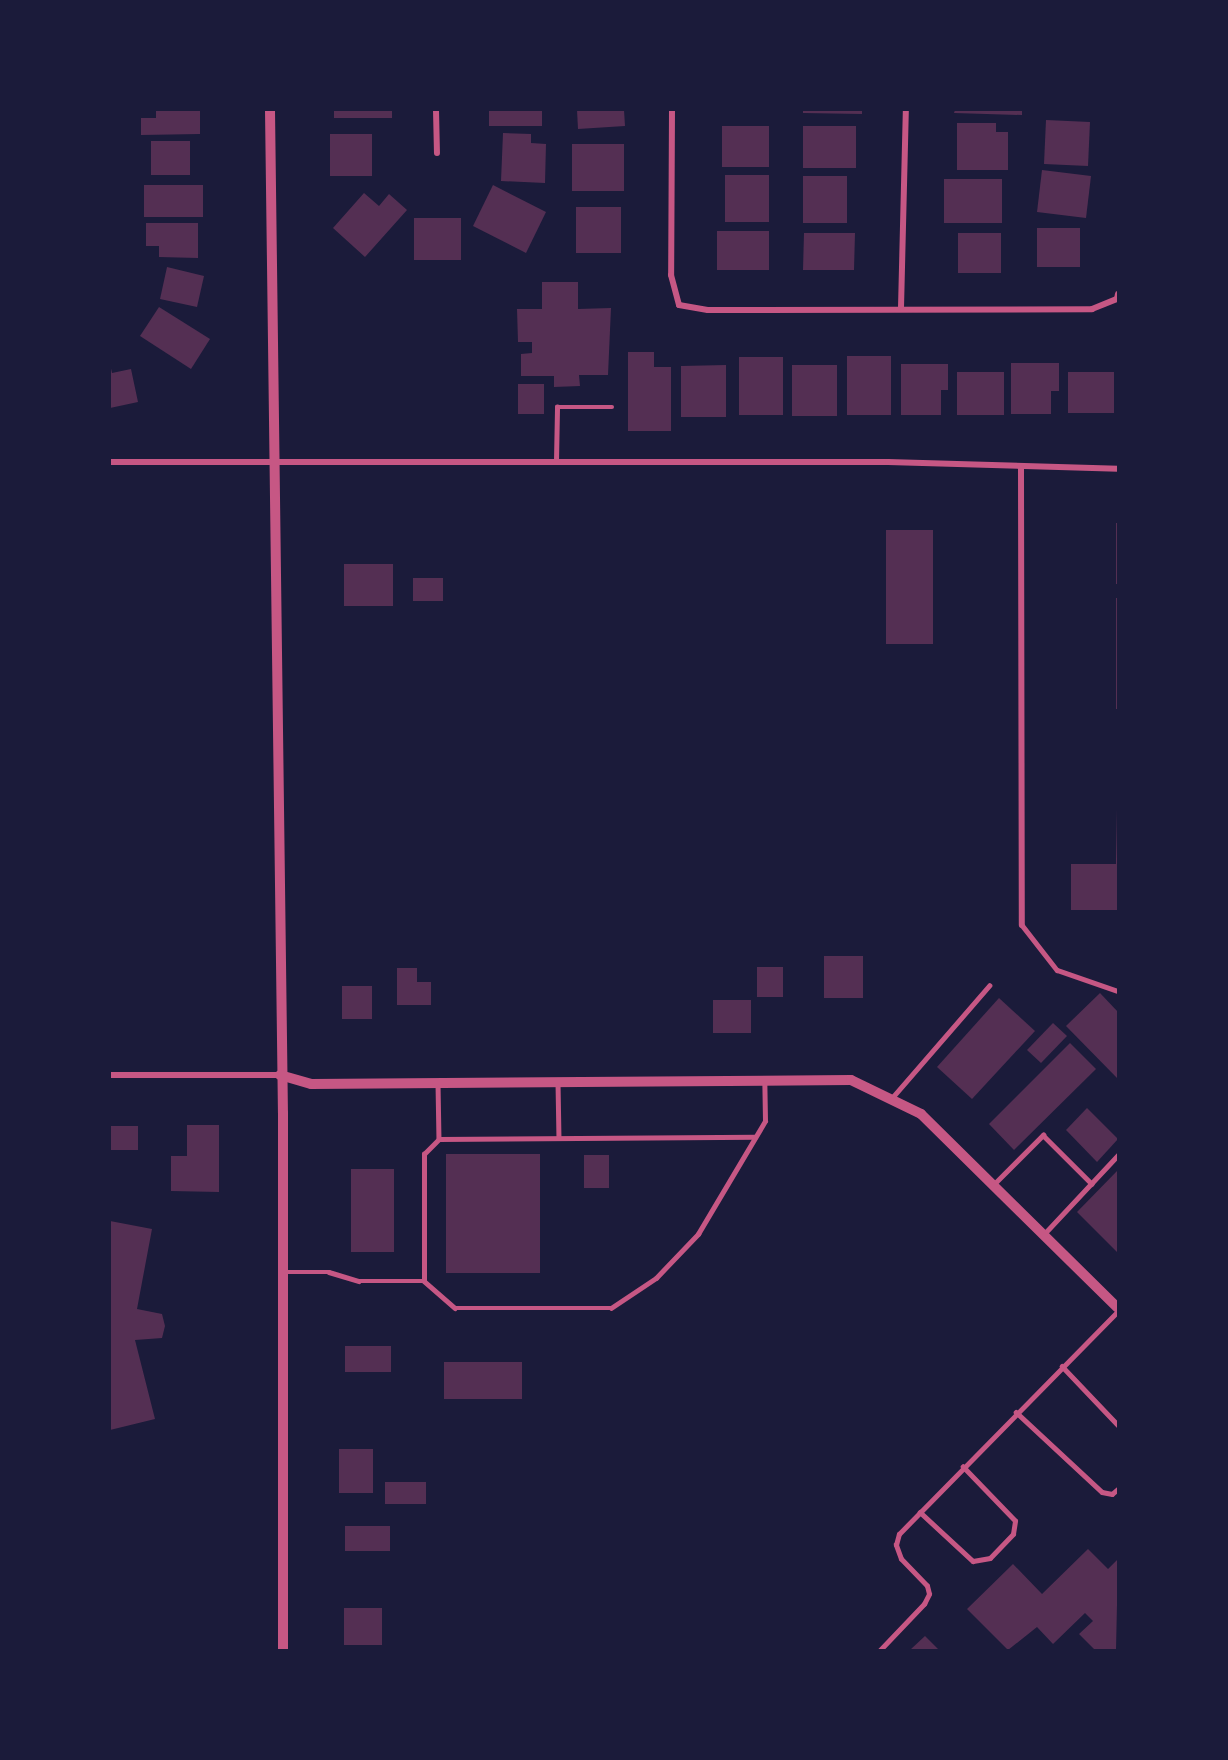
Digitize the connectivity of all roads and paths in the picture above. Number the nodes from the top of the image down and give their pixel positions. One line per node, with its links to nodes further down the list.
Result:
1 (270, 110): 9 (street)
2 (436, 110): 5 (street)
3 (672, 110): 7 (street)
4 (906, 110): 7 (street)
5 (437, 153)
6 (1118, 296): 7 (street)
7 (902, 308)
8 (612, 407): 10 (lane)
9 (273, 461): 10 (street); 11 (street); 18 (street)
10 (556, 461): 12 (street)
11 (110, 462)
12 (1021, 468): 13 (street); 14 (street)
13 (1119, 469)
14 (1022, 925): 16 (lane)
15 (989, 986): 22 (lane)
16 (1119, 991)
17 (110, 1075): 18 (street)
18 (280, 1075): 21 (street); 30 (street)
19 (764, 1081): 20 (street); 22 (street); 23 (lane)
20 (558, 1082): 21 (street); 24 (lane)
21 (438, 1083): 25 (lane)
22 (891, 1099): 28 (street)
23 (755, 1137): 24 (lane); 31 (lane)
24 (559, 1138): 25 (lane)
25 (439, 1139): 31 (lane)
26 (1119, 1155): 27 (lane)
27 (1092, 1184): 28 (lane); 29 (lane)
28 (993, 1185): 29 (street)
29 (1044, 1235): 32 (street)
30 (283, 1272): 31 (lane); 39 (street)
31 (424, 1281)
32 (1119, 1310): 33 (lane)
33 (1062, 1366): 34 (lane); 35 (lane)
34 (1016, 1412): 36 (lane); 37 (lane)
35 (1119, 1425)
36 (963, 1467): 38 (lane); 38 (lane)
37 (1119, 1489)
38 (920, 1512): 40 (lane)
39 (283, 1650)
40 (879, 1650)

